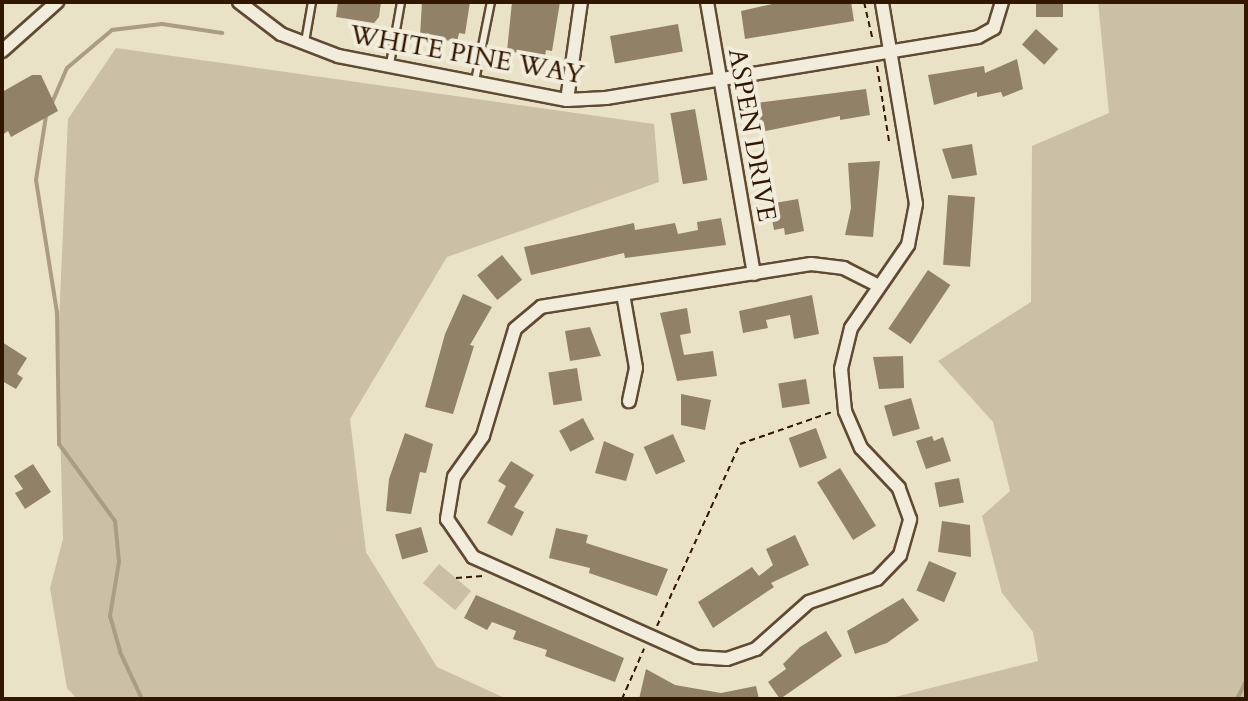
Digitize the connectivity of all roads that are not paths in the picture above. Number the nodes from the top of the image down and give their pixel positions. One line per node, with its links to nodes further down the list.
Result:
1 (57, 2): 11 (street)
2 (312, 2): 10 (lane)
3 (401, 2): 13 (lane)
4 (491, 2): 15 (lane)
5 (581, 2): 16 (street)
6 (707, 2): 14 (street, ASPEN DRIVE)
7 (882, 2): 12 (street)
8 (1002, 2): 12 (street, WHITE PINE WAY)
9 (244, 4): 10 (street, WHITE PINE WAY)
10 (305, 46): 13 (street, WHITE PINE WAY)
11 (2, 51)
12 (891, 51): 14 (street, WHITE PINE WAY); 18 (street)
13 (390, 64): 15 (street, WHITE PINE WAY)
14 (720, 80): 16 (street, WHITE PINE WAY); 17 (street, ASPEN DRIVE)
15 (475, 81): 16 (street, WHITE PINE WAY)
16 (567, 100)
17 (754, 274): 18 (street); 19 (street)
18 (879, 286): 19 (street)
19 (623, 294): 20 (street)
20 (629, 401)

